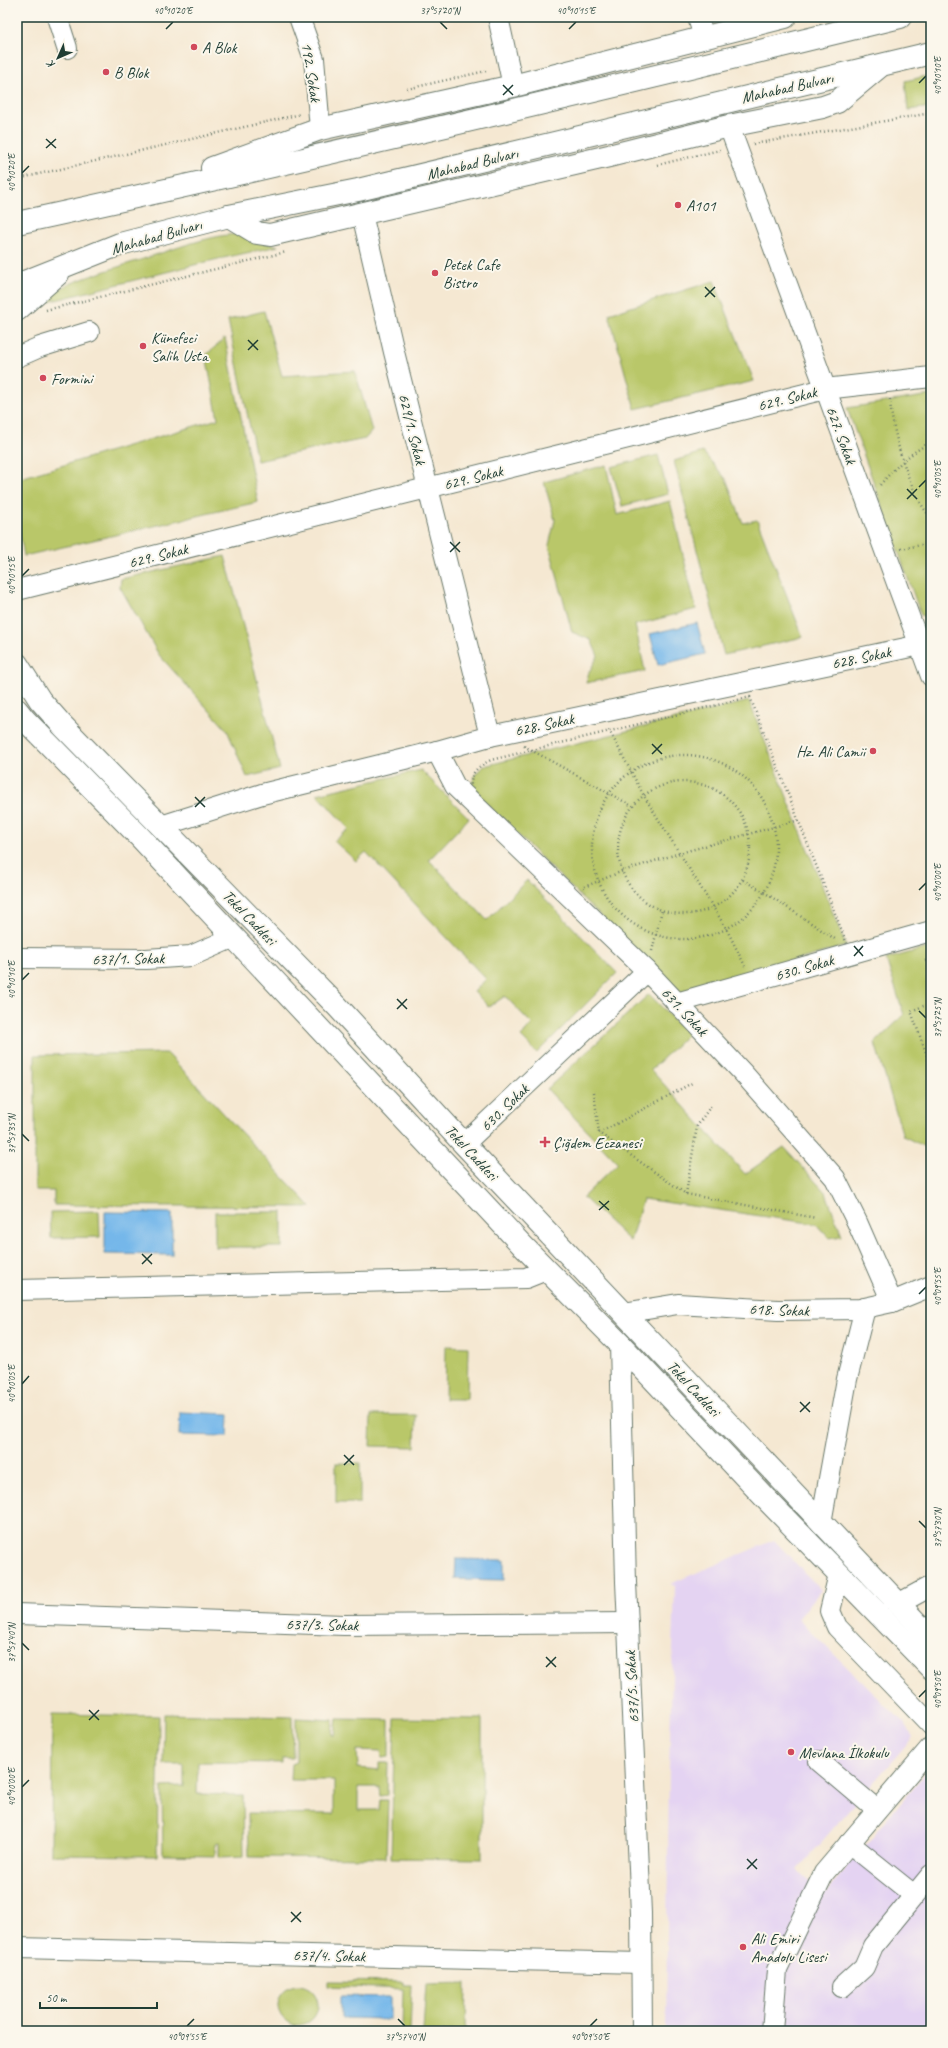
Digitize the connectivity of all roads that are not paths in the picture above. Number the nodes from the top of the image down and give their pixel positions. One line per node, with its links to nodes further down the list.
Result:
1 (57, 17): 8 (street)
2 (299, 17): 13 (street, 192. Sokak)
3 (498, 17): 11 (street)
4 (698, 17): 7 (street)
5 (785, 17): 7 (main road)
6 (900, 17): 14 (main road)
7 (704, 38): 11 (main road)
8 (67, 48)
9 (931, 53): 10 (main road, Mahabad Bulvarı)
10 (882, 65): 12 (main road); 18 (main road, Mahabad Bulvarı)
11 (513, 86): 13 (main road)
12 (729, 126): 16 (main road); 26 (street, 627. Sokak)
13 (320, 129): 14 (main road)
14 (128, 199): 17 (main road)
15 (17, 212): 17 (street)
16 (362, 214): 18 (main road); 27 (street, 629/1. Sokak)
17 (50, 216): 19 (main road)
18 (229, 216): 20 (main road, Mahabad Bulvarı)
19 (17, 223)
20 (70, 264): 21 (main road, Mahabad Bulvarı); 22 (main road)
21 (17, 285)
22 (17, 310)
23 (89, 332): 24 (street)
24 (17, 357)
25 (931, 377): 26 (street, 629. Sokak)
26 (825, 389): 27 (street, 629. Sokak); 29 (street, 627. Sokak)
27 (428, 488): 28 (street, 629. Sokak); 33 (street, 629/1. Sokak)
28 (17, 590)
29 (925, 642): 31 (street, 627. Sokak); 33 (street, 628. Sokak)
30 (17, 664): 35 (main road, Tekel Caddesi)
31 (931, 676)
32 (18, 712): 37 (main road)
33 (498, 734): 34 (street, 628. Sokak)
34 (437, 751): 35 (street, 628. Sokak); 39 (street, 631. Sokak)
35 (161, 826): 41 (main road, Tekel Caddesi)
36 (931, 931): 40 (street, 630. Sokak)
37 (234, 937): 38 (street, 637/1. Sokak); 42 (main road)
38 (17, 958)
39 (649, 963): 40 (street, 631. Sokak); 41 (street, 630. Sokak)
40 (676, 1002): 45 (street, 631. Sokak)
41 (464, 1144): 47 (main road, Tekel Caddesi)
42 (546, 1270): 44 (street); 48 (main road)
43 (931, 1286): 45 (street, 618. Sokak)
44 (17, 1290)
45 (892, 1302): 46 (street, 618. Sokak)
46 (865, 1308): 47 (street, 618. Sokak); 49 (street)
47 (623, 1313): 49 (main road, Tekel Caddesi)
48 (620, 1344): 50 (main road); 54 (street, 637/5. Sokak)
49 (821, 1523): 52 (main road, Tekel Caddesi)
50 (839, 1574): 56 (main road); 57 (street)
51 (931, 1586): 52 (street)
52 (898, 1604): 55 (main road, Tekel Caddesi)
53 (17, 1614): 54 (street, 637/3. Sokak)
54 (628, 1623): 65 (street, 637/5. Sokak)
55 (931, 1638)
56 (931, 1668)
57 (931, 1725)
58 (931, 1747): 60 (street)
59 (819, 1760): 60 (street)
60 (877, 1810): 61 (street)
61 (849, 1843): 63 (street); 68 (street)
62 (931, 1875): 63 (street)
63 (914, 1895): 66 (street)
64 (17, 1948): 65 (street, 637/4. Sokak)
65 (641, 1963): 67 (street, 637/5. Sokak)
66 (842, 1987)
67 (642, 2031)
68 (772, 2031)

